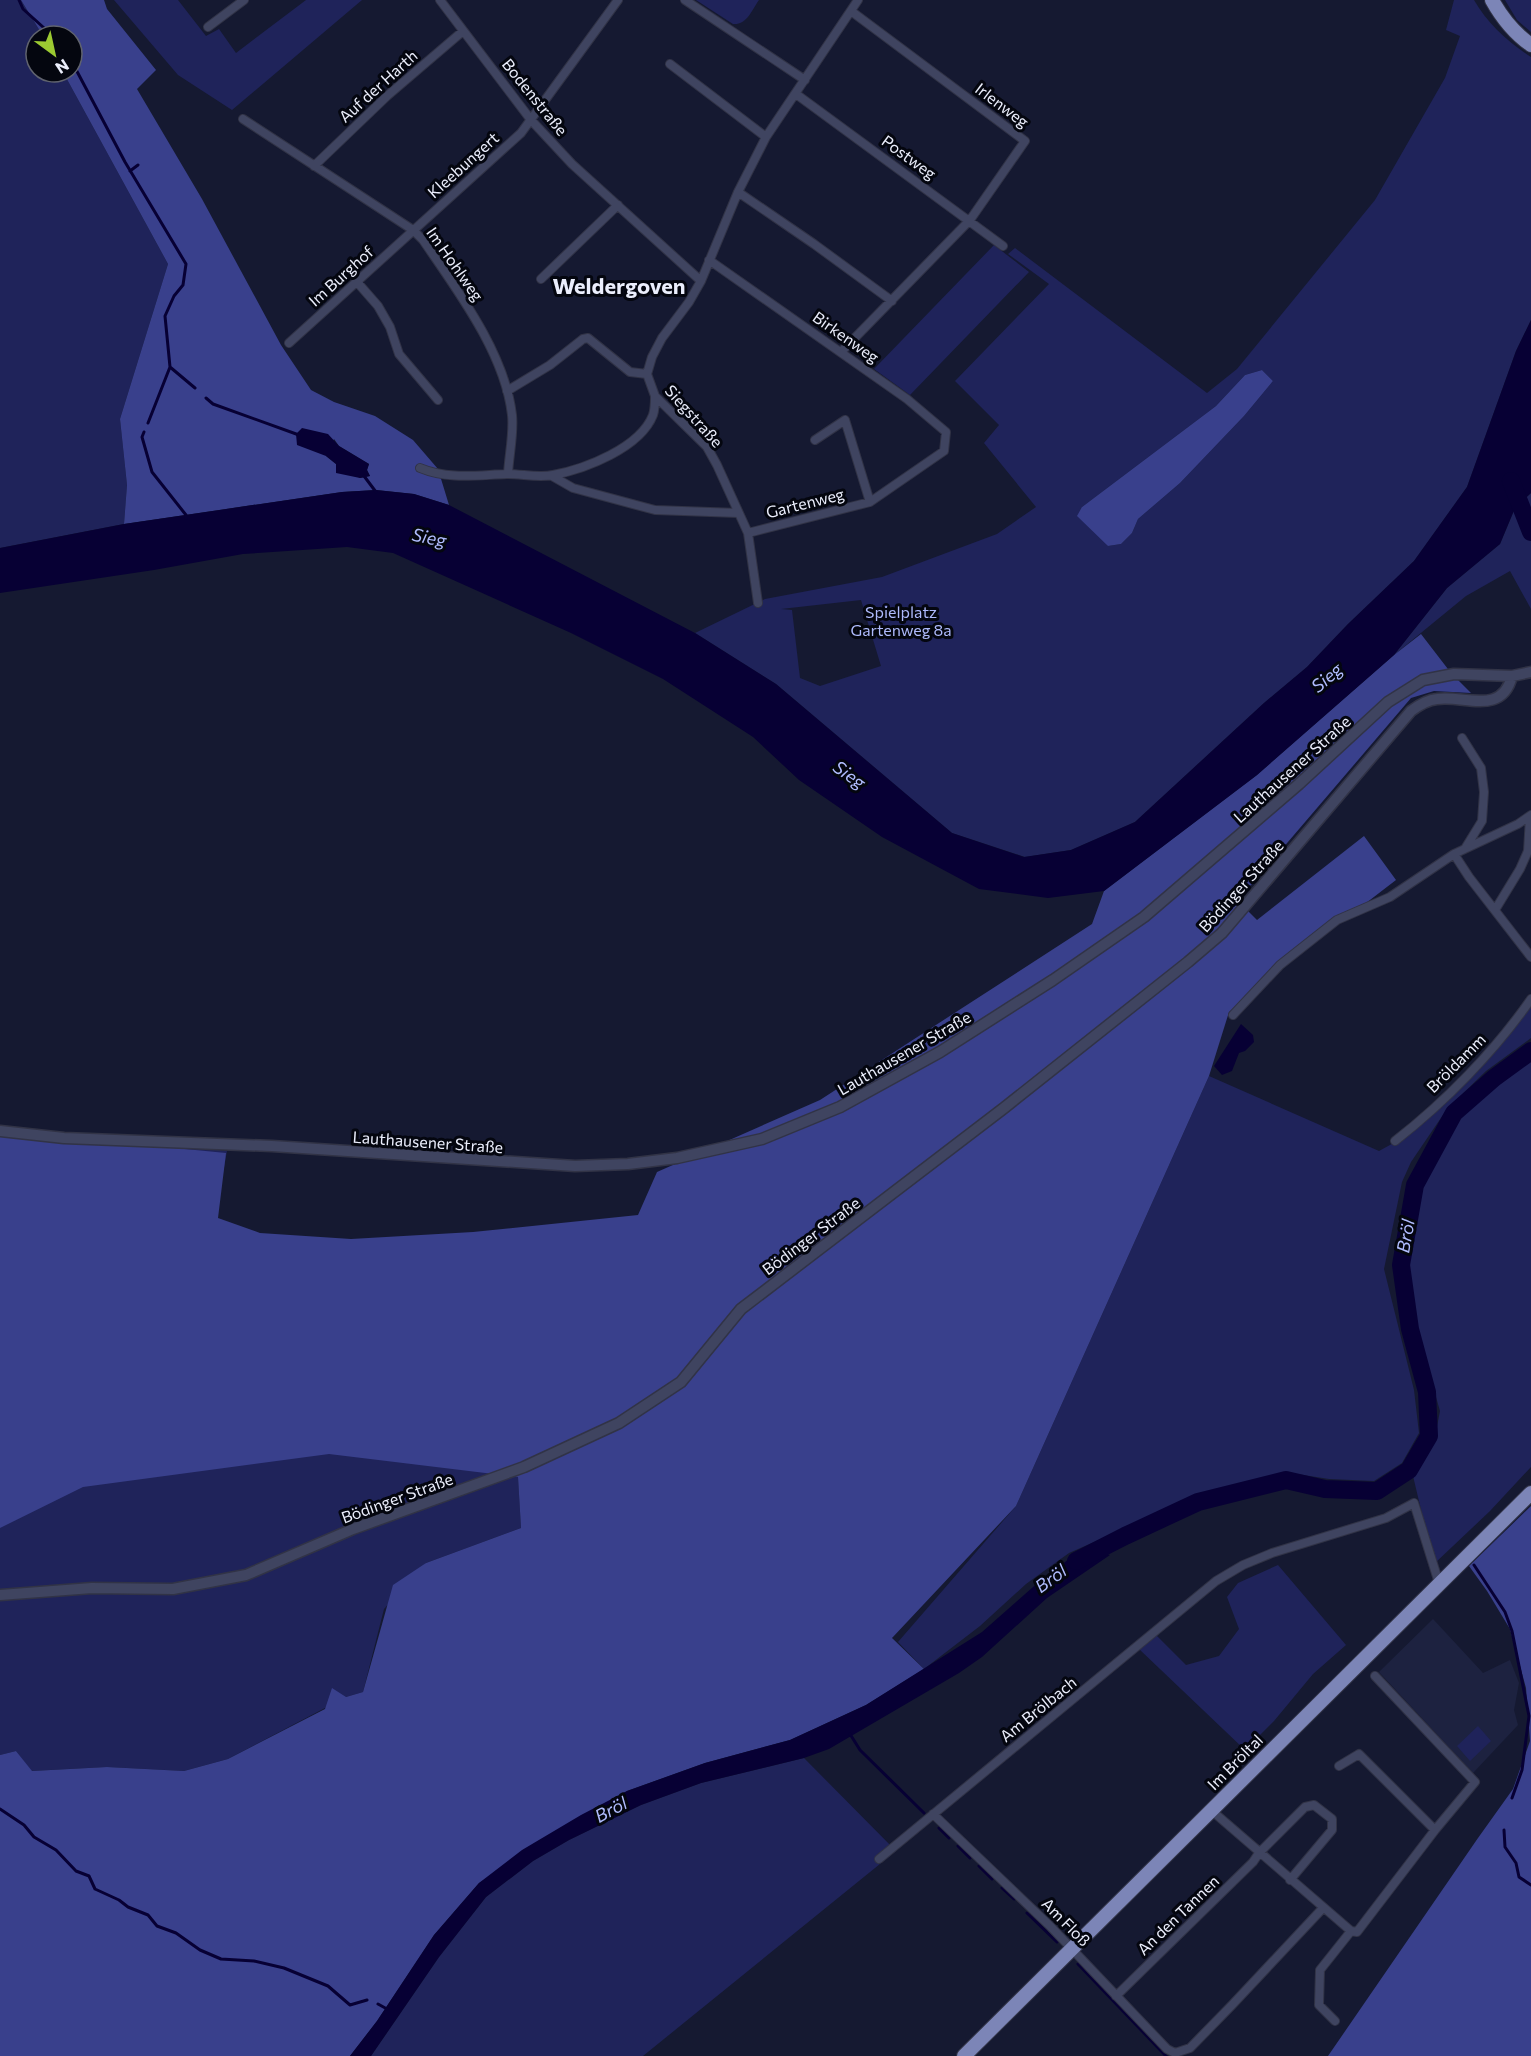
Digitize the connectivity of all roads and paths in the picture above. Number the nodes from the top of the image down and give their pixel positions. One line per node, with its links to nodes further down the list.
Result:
1 (244, 0): 8 (street)
2 (440, 0): 9 (street, Bodenstraße)
3 (618, 0): 15 (street, Kleebungert)
4 (685, 0): 12 (street)
5 (858, 0): 7 (street, Siegstraße)
6 (1492, 0): 10 (main road)
7 (850, 11): 12 (street, Siegstraße); 20 (street, Irlenweg)
8 (208, 27)
9 (463, 31): 15 (street, Bodenstraße); 17 (street, Auf der Harth)
10 (1531, 45)
11 (670, 64): 16 (street)
12 (805, 80): 13 (street, Siegstraße)
13 (796, 94): 16 (street, Siegstraße); 20 (street, Postweg)
14 (243, 118): 17 (street, Im Hohlweg)
15 (531, 120): 19 (street, Bodenstraße); 21 (street, Kleebungert)
16 (766, 137): 18 (street, Siegstraße)
17 (314, 166): 21 (street, Im Hohlweg)
18 (738, 192): 23 (street, Siegstraße); 27 (street)
19 (618, 204): 24 (street); 25 (street, Bodenstraße)
20 (970, 220): 22 (street, Postweg); 27 (street, Irlenweg)
21 (413, 230): 26 (street, Im Burghof); 31 (street, Im Hohlweg)
22 (1004, 246)
23 (709, 260): 25 (street, Siegstraße); 29 (street, Birkenweg)
24 (541, 279)
25 (701, 281): 30 (street, Siegstraße)
26 (357, 282): 28 (street, Im Burghof); 33 (street)
27 (892, 301): 29 (street, Irlenweg)
28 (289, 343)
29 (841, 352): 35 (street, Birkenweg)
30 (647, 374): 31 (street); 32 (street, Siegstraße)
31 (507, 391): 37 (street, Im Hohlweg)
32 (655, 396): 38 (street); 40 (street, Siegstraße)
33 (438, 400)
34 (815, 440): 39 (street, Gartenweg)
35 (944, 451): 39 (street, Gartenweg)
36 (420, 468): 37 (street)
37 (508, 474): 38 (street)
38 (552, 476): 40 (street)
39 (870, 502): 41 (street, Gartenweg)
40 (738, 513): 41 (street, Siegstraße)
41 (748, 533): 42 (street, Siegstraße)
42 (758, 603)
43 (1531, 672): 44 (street, Lauthausener Straße)
44 (1512, 676): 53 (street, Lauthausener Straße); 57 (street, Bödinger Straße)
45 (1462, 738): 47 (street)
46 (1530, 816): 47 (street); 49 (street)
47 (1465, 848): 48 (street)
48 (1454, 854): 49 (street); 52 (street)
49 (1495, 910): 50 (street)
50 (1531, 957)
51 (1531, 999): 54 (street, Bröldamm)
52 (1233, 1016)
53 (0, 1131)
54 (1395, 1141)
55 (1531, 1493): 56 (main road, Im Bröltal)
56 (1439, 1584): 60 (main road, Im Bröltal); 61 (street, Am Brölbach)
57 (0, 1595)
58 (1375, 1676): 62 (street)
59 (1339, 1766): 62 (street)
60 (1211, 1810): 63 (street); 68 (main road, Im Bröltal)
61 (933, 1814): 64 (street, Am Brölbach); 68 (street, Am Floß)
62 (1435, 1830): 67 (street)
63 (1259, 1853): 65 (street); 65 (street, An den Tannen); 69 (street, An den Tannen)
64 (879, 1859)
65 (1290, 1880): 66 (street)
66 (1323, 1908): 67 (street); 71 (street, Am Floß)
67 (1351, 1931): 70 (street)
68 (1071, 1949): 69 (street, Am Floß); 72 (main road, Im Bröltal)
69 (1116, 1996): 71 (street, Am Floß)
70 (1335, 2021)
71 (1175, 2055)
72 (964, 2056)

